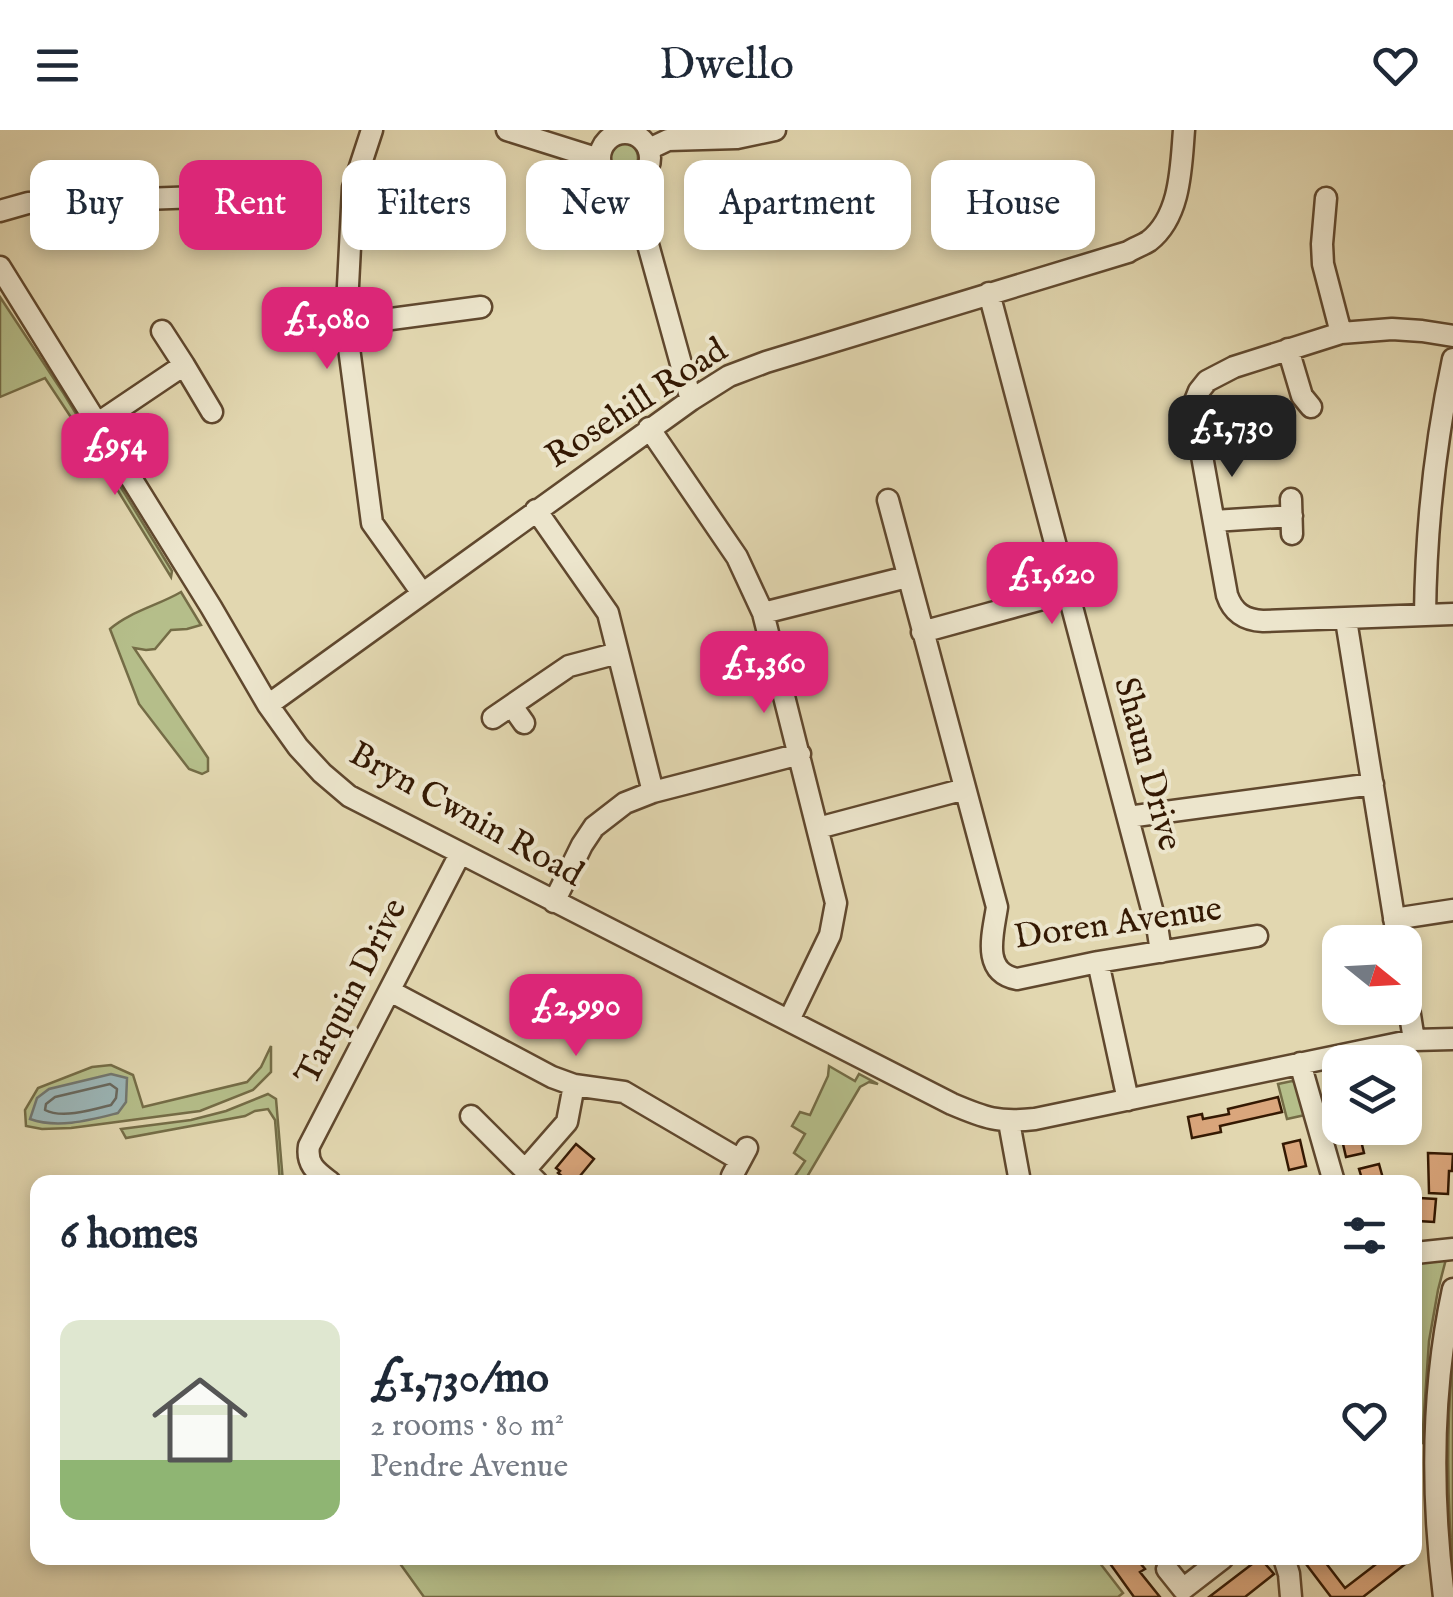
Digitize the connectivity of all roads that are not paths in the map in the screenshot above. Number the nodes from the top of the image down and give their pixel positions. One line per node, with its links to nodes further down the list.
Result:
1 (372, 130): 16 (street)
2 (507, 130): 7 (street)
3 (775, 130): 6 (street)
4 (1184, 130): 14 (street, Rosehill Road)
5 (616, 132): 6 (street); 7 (street)
6 (649, 149): 8 (street)
7 (599, 160)
8 (650, 160)
9 (1326, 198): 18 (street)
10 (179, 199): 11 (street)
11 (0, 210)
12 (649, 250): 23 (street)
13 (0, 267): 27 (street, Bryn Cwnin Road)
14 (989, 293): 23 (street, Rosehill Road); 34 (street, Shaun Drive)
15 (481, 307): 16 (street)
16 (346, 325): 35 (street)
17 (162, 331): 22 (street)
18 (1341, 333): 19 (street); 20 (street)
19 (1453, 336)
20 (1288, 349): 24 (street); 32 (street)
21 (1453, 359): 25 (street)
22 (184, 364): 26 (street); 27 (street)
23 (690, 400): 28 (street, Rosehill Road)
24 (1312, 406)
25 (1448, 408): 38 (street)
26 (212, 412)
27 (98, 423): 42 (street, Bryn Cwnin Road)
28 (649, 428): 30 (street, Rosehill Road); 36 (street)
29 (888, 500): 33 (street, Doren Avenue)
30 (536, 510): 35 (street, Rosehill Road); 41 (street)
31 (1292, 516): 32 (street)
32 (1214, 521): 39 (street)
33 (907, 577): 36 (street); 40 (street, Doren Avenue)
34 (1068, 592): 40 (street); 48 (street, Shaun Drive)
35 (422, 593): 42 (street, Rosehill Road)
36 (763, 613): 44 (street)
37 (1453, 614): 38 (street)
38 (1425, 615): 39 (street)
39 (1346, 620): 45 (street)
40 (922, 632): 46 (street, Doren Avenue)
41 (618, 653): 43 (street); 47 (street)
42 (268, 705): 50 (street, Bryn Cwnin Road)
43 (493, 718)
44 (800, 754): 47 (street); 49 (street)
45 (1373, 784): 48 (street); 53 (street)
46 (965, 789): 49 (street); 57 (street, Doren Avenue)
47 (653, 792): 51 (street)
48 (1128, 816): 56 (street, Shaun Drive)
49 (818, 828): 59 (street)
50 (460, 854): 51 (street, Bryn Cwnin Road); 58 (street, Tarquin Drive)
51 (554, 902): 59 (street, Bryn Cwnin Road)
52 (1453, 910): 53 (street)
53 (1394, 919): 54 (street)
54 (1395, 925)
55 (1257, 936): 56 (street, Doren Avenue)
56 (1161, 952): 57 (street, Doren Avenue)
57 (1098, 962): 65 (street)
58 (390, 991): 64 (street); 69 (street, Tarquin Drive)
59 (789, 1020): 67 (street, Bryn Cwnin Road)
60 (1412, 1025): 62 (street)
61 (1453, 1039): 62 (street, Bryn Cwnin Road)
62 (1414, 1040): 63 (street, Bryn Cwnin Road)
63 (1300, 1063): 65 (street, Bryn Cwnin Road); 73 (street)
64 (574, 1085): 68 (street); 71 (street)
65 (1128, 1100): 67 (street, Bryn Cwnin Road)
66 (471, 1116): 70 (street)
67 (1009, 1122): 72 (street)
68 (740, 1162)
69 (318, 1175)
70 (530, 1175)
71 (532, 1175)
72 (1019, 1175)
73 (1338, 1175)
74 (1453, 1249): 75 (street)
75 (1422, 1252)
76 (1453, 1289): 77 (street)
77 (1424, 1464): 82 (street)
78 (1214, 1565): 80 (street)
79 (1286, 1565): 81 (street)
80 (1167, 1569)
81 (1291, 1597)
82 (1444, 1597)

